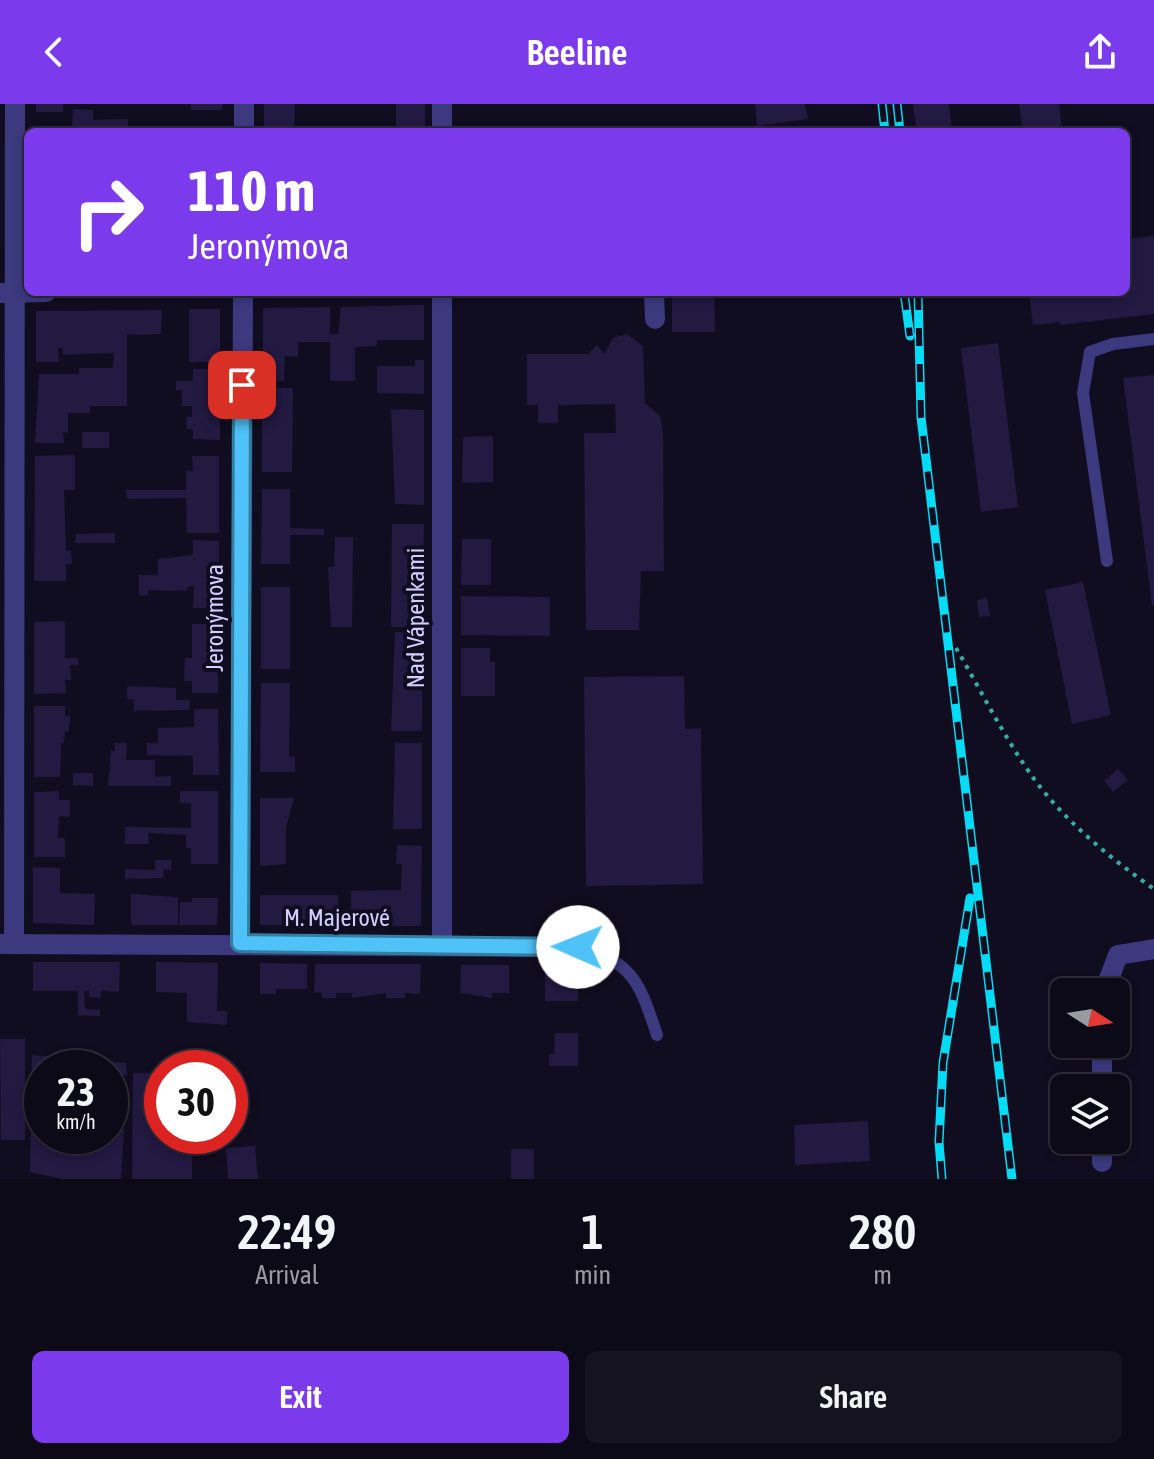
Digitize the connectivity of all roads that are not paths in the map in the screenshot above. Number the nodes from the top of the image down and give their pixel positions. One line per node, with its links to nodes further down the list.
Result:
1 (15, 104): 6 (street)
2 (244, 104): 4 (street)
3 (442, 104): 5 (street)
4 (244, 128)
5 (442, 128)
6 (8, 293): 14 (street)
7 (243, 296): 13 (street, Jeronýmova)
8 (442, 296): 15 (street, Nad Vápenkami)
9 (654, 296): 10 (street)
10 (655, 319)
11 (1154, 339): 12 (lane)
12 (1107, 561)
13 (240, 943): 14 (street, M. Majerové); 15 (street, M. Majerové)
14 (7, 944)
15 (442, 944): 16 (street, M. Majerové)
16 (578, 947): 19 (lane)
17 (1154, 949): 18 (street)
18 (1109, 978)
19 (657, 1035)
20 (1102, 1154): 21 (street)
21 (1102, 1162)

